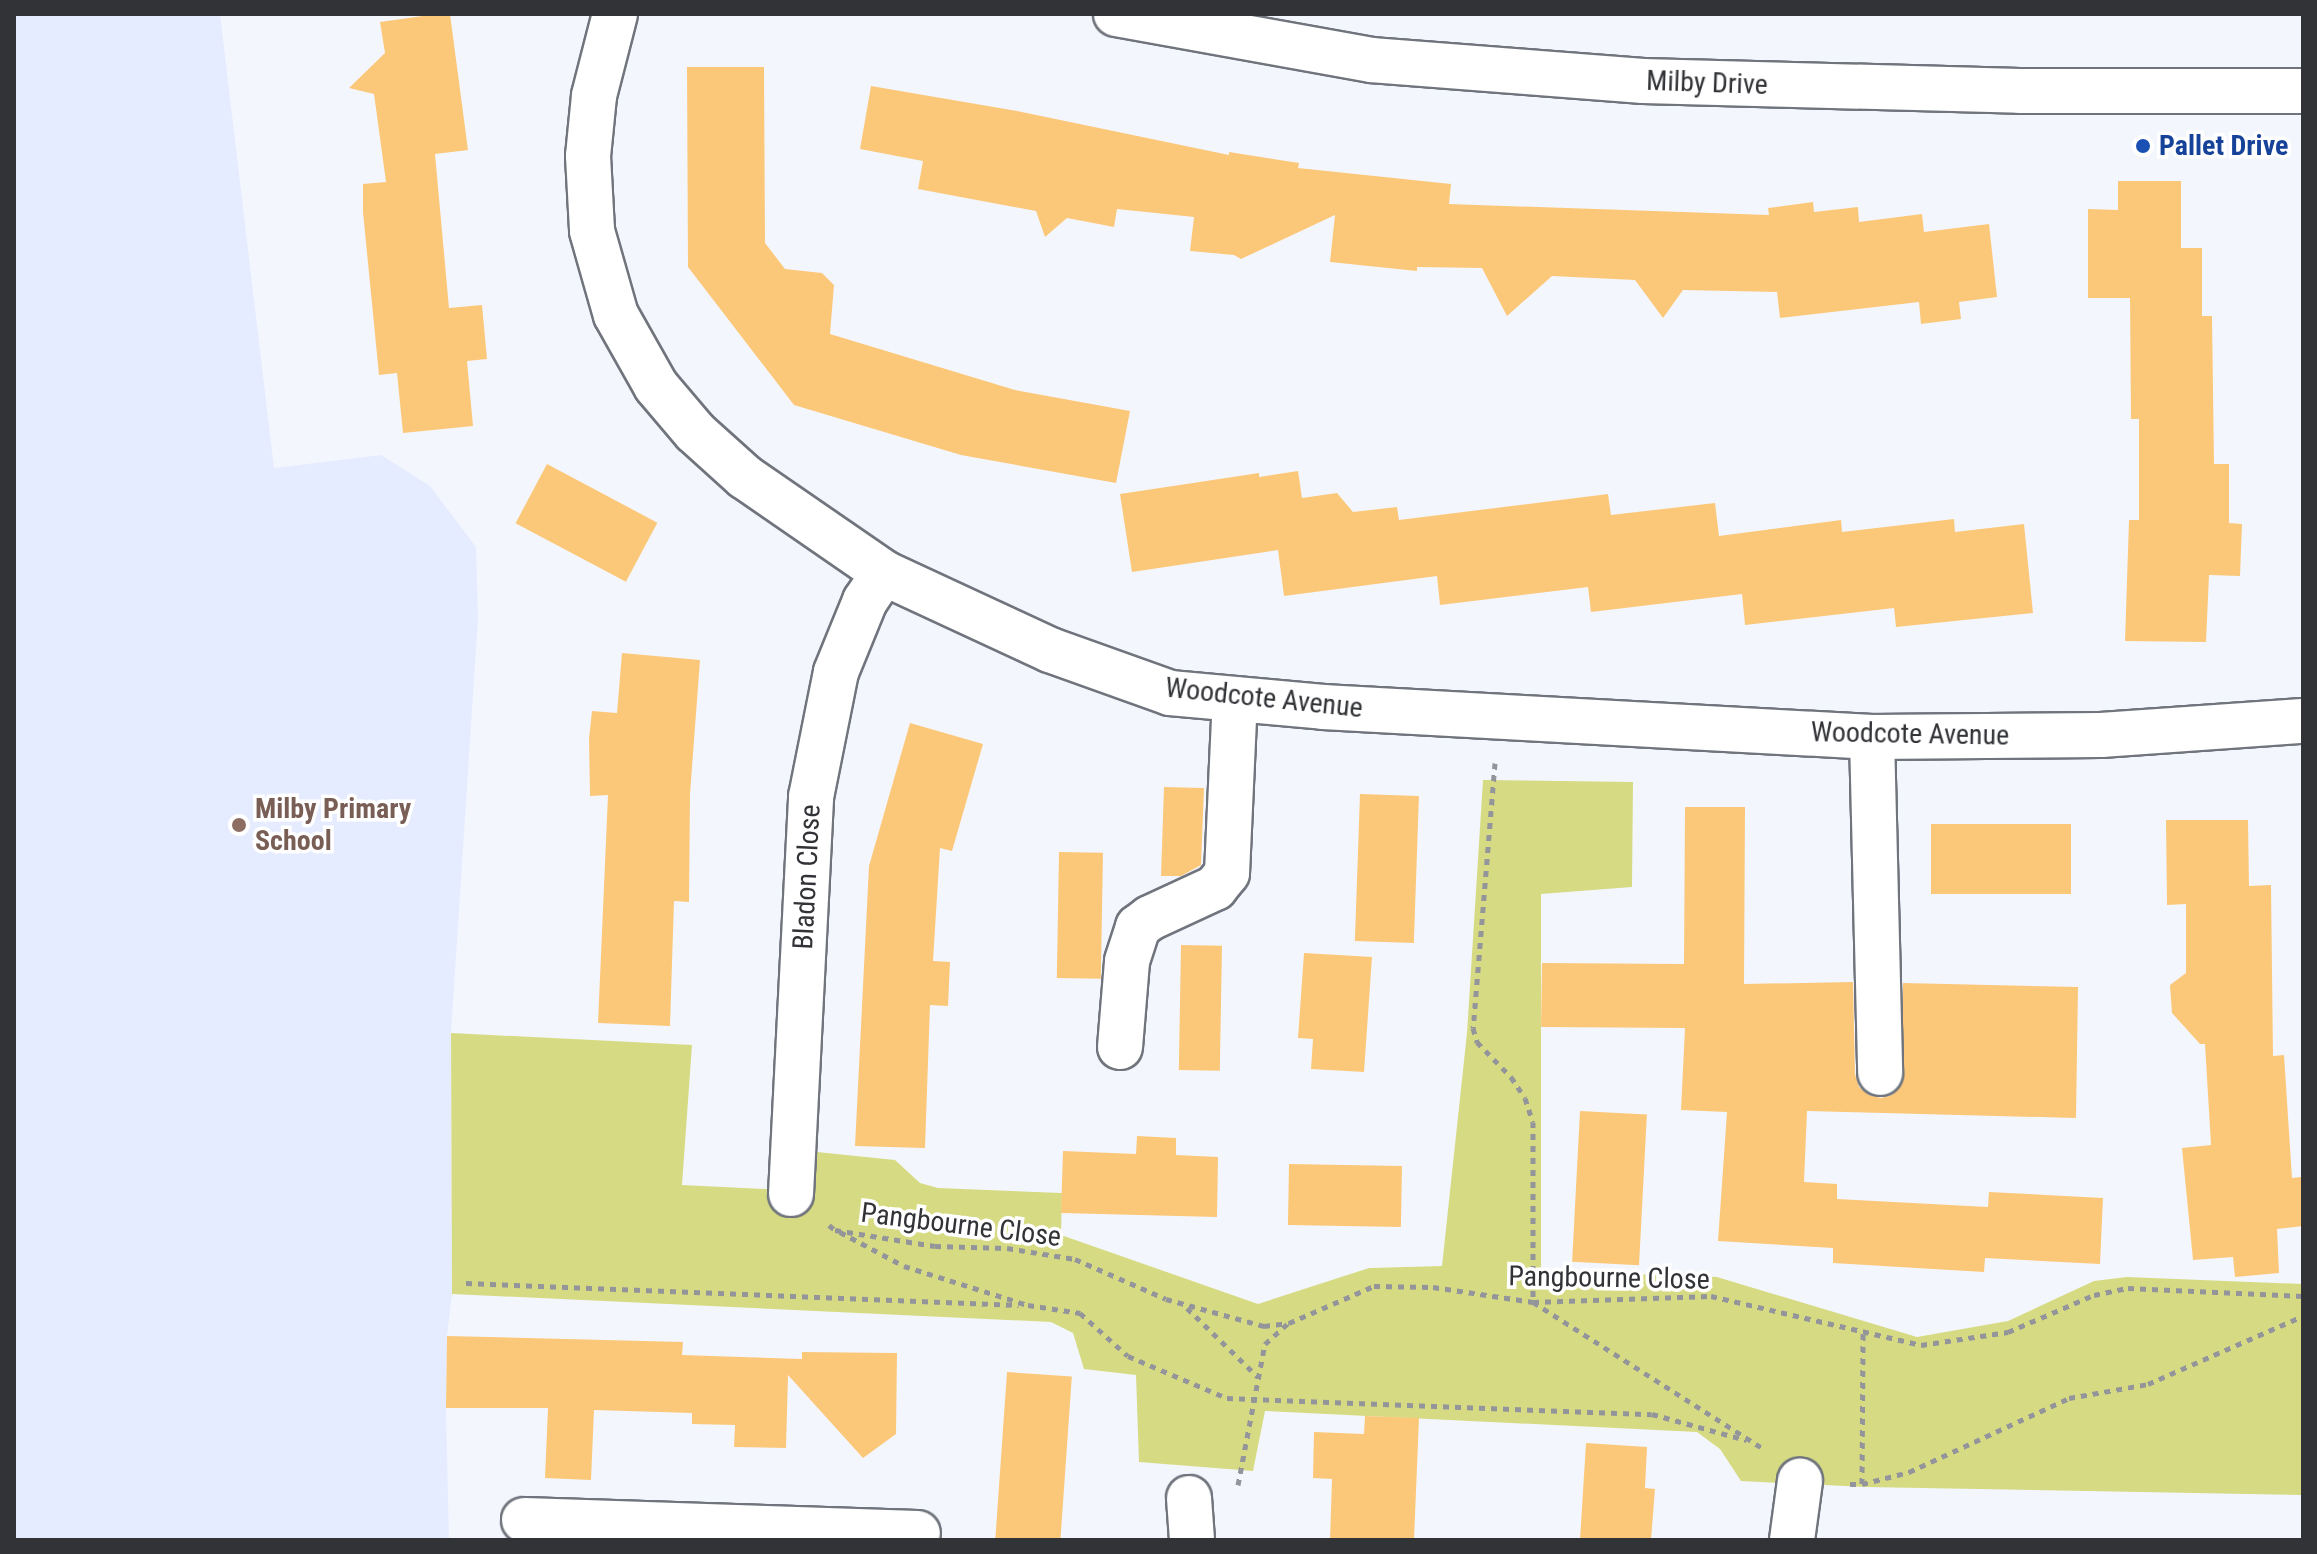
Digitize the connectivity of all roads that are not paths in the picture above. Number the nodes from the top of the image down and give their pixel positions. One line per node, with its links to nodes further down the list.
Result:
1 (615, 14): 4 (street, Woodcote Avenue)
2 (1116, 14): 3 (street, Milby Drive)
3 (2303, 91)
4 (884, 573): 5 (street, Woodcote Avenue); 10 (street, Bladon Close)
5 (1235, 699): 7 (street, Woodcote Avenue); 8 (street)
6 (2303, 721): 7 (street, Woodcote Avenue)
7 (1872, 737): 9 (street)
8 (1120, 1047)
9 (1880, 1073)
10 (791, 1194)
11 (1800, 1481): 15 (street)
12 (524, 1520): 13 (street)
13 (745, 1533): 14 (street)
14 (918, 1533)
15 (1792, 1540)

